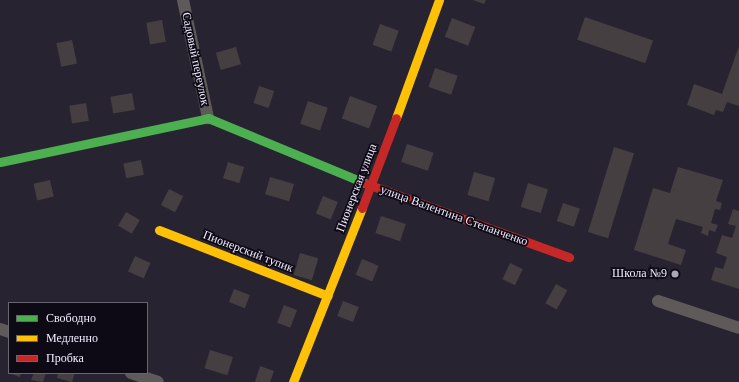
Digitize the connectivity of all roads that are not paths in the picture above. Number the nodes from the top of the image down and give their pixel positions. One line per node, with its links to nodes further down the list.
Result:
1 (183, 0): 3 (street, Садовый переулок)
2 (439, 0): 5 (street, Пионерская улица)
3 (208, 118): 4 (street); 5 (street, улица Валентина Степанченко)
4 (0, 162)
5 (371, 186): 7 (street, улица Валентина Степанченко); 8 (street, Пионерская улица)
6 (159, 230): 8 (street, Пионерский тупик)
7 (569, 256)
8 (328, 296): 13 (street, Пионерская улица)
9 (658, 301): 10 (street)
10 (739, 328)
11 (134, 374): 12 (street)
12 (158, 382)
13 (293, 382)

